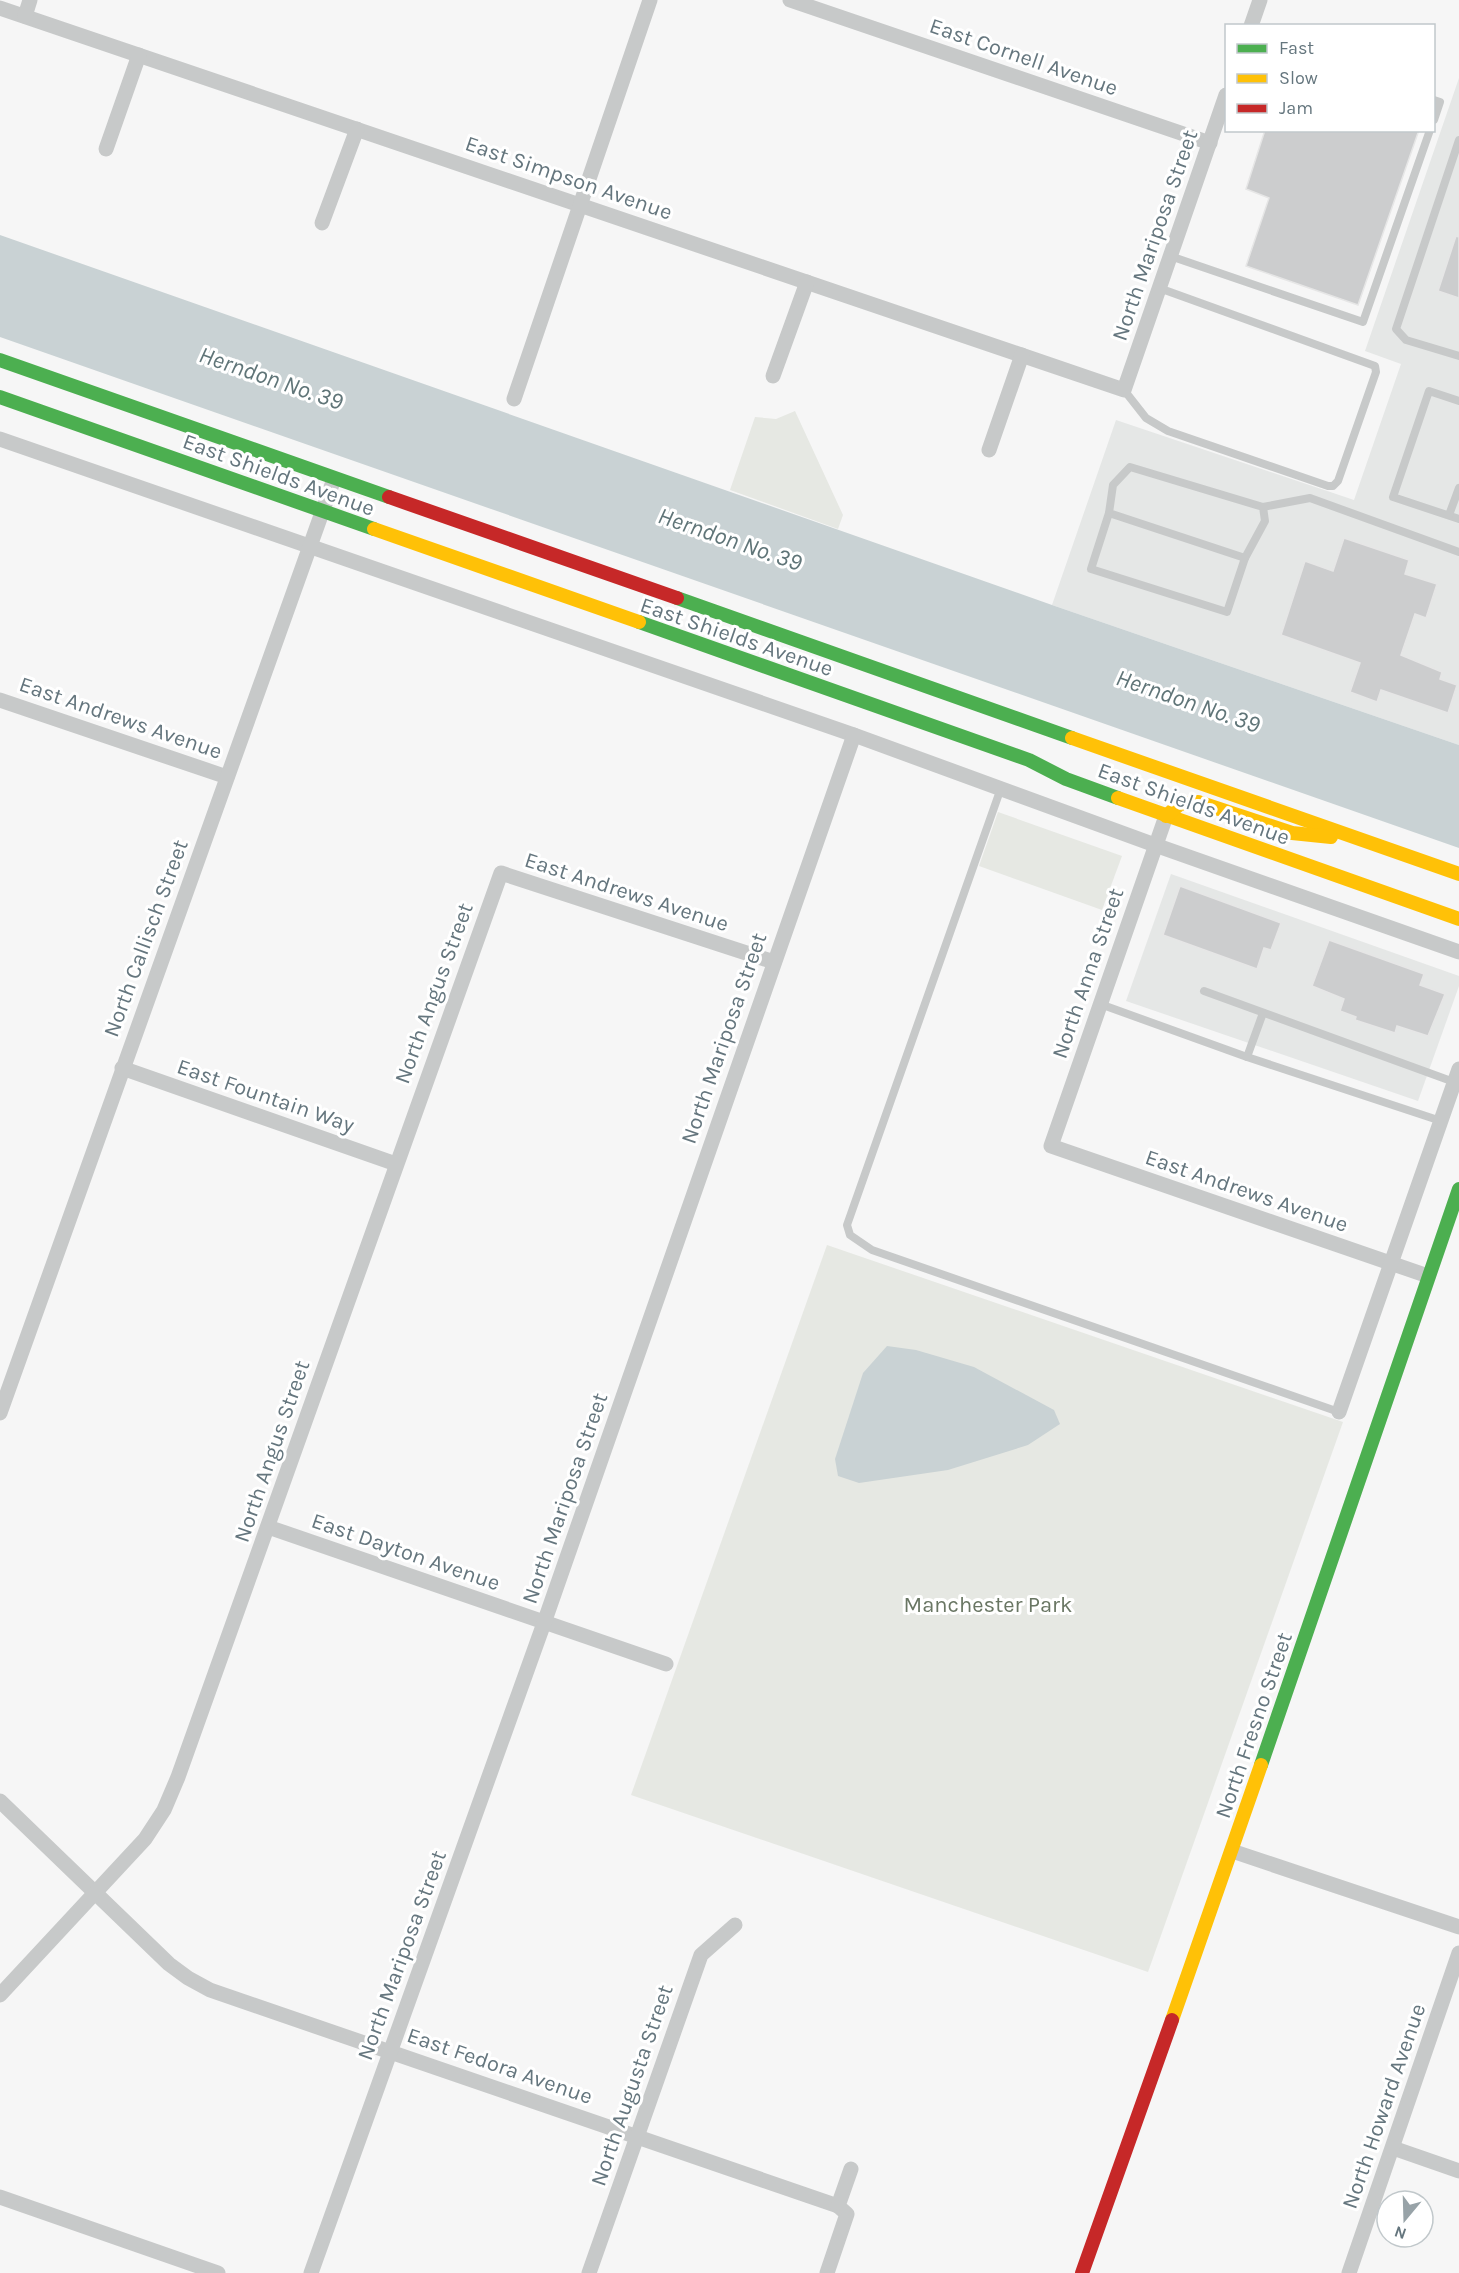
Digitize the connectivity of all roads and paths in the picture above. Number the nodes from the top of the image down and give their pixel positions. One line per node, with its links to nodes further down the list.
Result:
1 (30, 0): 6 (street)
2 (651, 0): 17 (street)
3 (790, 0): 15 (street, East Cornell Avenue)
4 (1260, 0): 7 (street)
5 (0, 8): 6 (street, East Simpson Avenue)
6 (25, 16): 8 (street, East Simpson Avenue)
7 (1252, 24)
8 (139, 55): 12 (street, East Simpson Avenue); 16 (street)
9 (1435, 100): 11 (lane)
10 (1225, 101): 15 (street, North Mariposa Street)
11 (1435, 117)
12 (357, 129): 17 (street, East Simpson Avenue); 18 (street)
13 (1429, 132): 19 (lane)
14 (1459, 140): 23 (lane)
15 (1210, 143): 19 (street, North Mariposa Street)
16 (106, 149)
17 (580, 205): 20 (street, East Simpson Avenue); 28 (street)
18 (322, 223)
19 (1170, 256): 21 (street, North Mariposa Street)
20 (807, 282): 22 (street, East Simpson Avenue); 25 (street)
21 (1159, 288): 26 (street, North Mariposa Street); 26 (lane)
22 (1022, 355): 26 (street, East Simpson Avenue); 31 (street)
23 (1459, 356)
24 (0, 360): 32 (main road, East Shields Avenue)
25 (773, 376)
26 (1124, 390)
27 (0, 397): 35 (main road, East Shields Avenue)
28 (514, 399)
29 (1459, 401): 37 (lane)
30 (0, 439): 39 (street)
31 (989, 450)
32 (334, 478): 35 (street, North Callisch Street); 47 (main road, East Shields Avenue)
33 (1459, 488): 37 (lane)
34 (1263, 507): 36 (lane); 40 (lane); 41 (lane)
35 (322, 512): 39 (street, North Callisch Street); 46 (main road, East Shields Avenue)
36 (1109, 513): 41 (lane); 41 (lane)
37 (1449, 515): 38 (lane)
38 (1459, 519)
39 (309, 547): 43 (street); 44 (street, North Callisch Street)
40 (1459, 552)
41 (1245, 558)
42 (0, 700): 44 (street, East Andrews Avenue)
43 (854, 735): 45 (street); 53 (street, North Mariposa Street)
44 (227, 777): 58 (street, North Callisch Street)
45 (1001, 788): 48 (street); 66 (lane)
46 (1166, 816): 47 (main road); 48 (street, North Anna Street); 51 (main road, East Shields Avenue)
47 (1367, 842): 50 (main road, East Shields Avenue)
48 (1155, 845): 52 (street); 55 (street, North Anna Street)
49 (501, 873): 53 (street, East Andrews Avenue); 62 (street, North Angus Street)
50 (1459, 874)
51 (1459, 919)
52 (1459, 952)
53 (774, 962): 69 (street, North Mariposa Street)
54 (1204, 992): 56 (lane)
55 (1100, 1004): 57 (lane); 61 (street, North Anna Street)
56 (1263, 1013): 57 (lane); 59 (lane)
57 (1247, 1057): 60 (lane)
58 (122, 1068): 62 (street, East Fountain Way); 67 (street, North Callisch Street)
59 (1457, 1076): 60 (street)
60 (1441, 1121): 64 (street)
61 (1051, 1146): 64 (street, East Andrews Avenue)
62 (396, 1164): 68 (street, North Angus Street)
63 (1459, 1189): 65 (main road, North Fresno Street)
64 (1390, 1263): 65 (street, East Andrews Avenue); 66 (street)
65 (1428, 1276): 72 (main road, North Fresno Street)
66 (1339, 1412)
67 (0, 1413)
68 (268, 1527): 69 (street, East Dayton Avenue); 73 (street, North Angus Street)
69 (544, 1623): 70 (street, East Dayton Avenue); 78 (street, North Mariposa Street)
70 (666, 1664)
71 (0, 1801): 73 (street, East Fedora Avenue)
72 (1232, 1851): 75 (street); 89 (main road, North Fresno Street)
73 (94, 1893): 77 (street, North Angus Street); 78 (street, East Fedora Avenue)
74 (735, 1925): 79 (street, North Augusta Street)
75 (1459, 1927)
76 (1459, 1953): 80 (street, North Howard Avenue)
77 (0, 1995)
78 (390, 2051): 79 (street, East Fedora Avenue); 86 (street, North Mariposa Street)
79 (636, 2137): 84 (street, East Fedora Avenue); 87 (street, North Augusta Street)
80 (1393, 2148): 82 (street); 90 (street, North Howard Avenue)
81 (851, 2169): 84 (street)
82 (1459, 2171)
83 (0, 2197): 85 (street)
84 (838, 2206): 88 (street)
85 (218, 2273)
86 (311, 2273)
87 (589, 2273)
88 (827, 2273)
89 (1082, 2273)
90 (1349, 2273)

